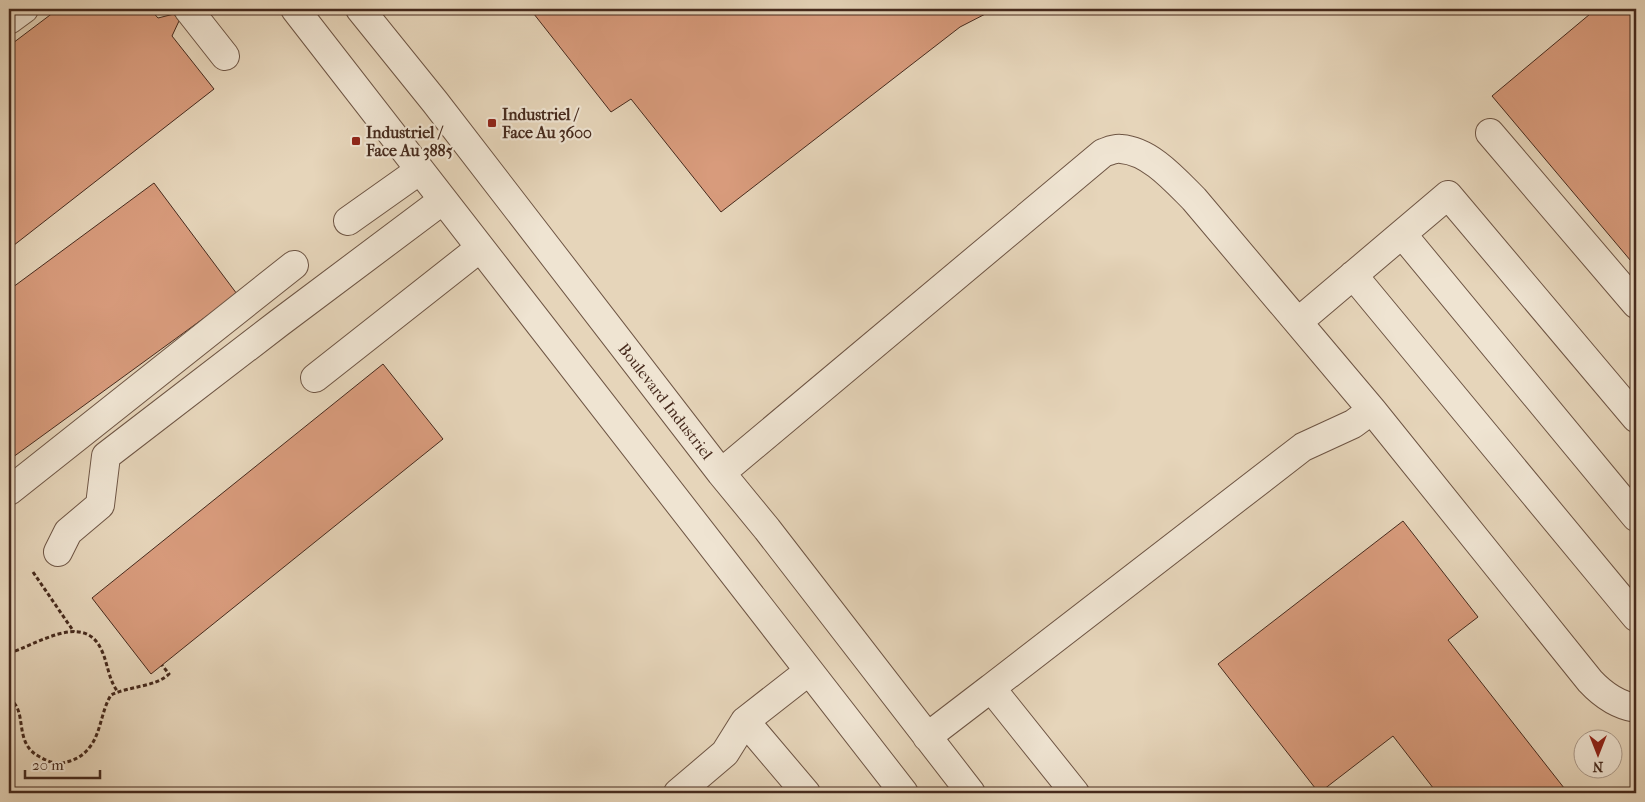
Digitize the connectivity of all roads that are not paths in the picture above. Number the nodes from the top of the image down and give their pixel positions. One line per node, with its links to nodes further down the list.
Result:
1 (24, 9): 5 (street)
2 (188, 9): 6 (street)
3 (294, 9): 8 (street)
4 (360, 9): 20 (street, Boulevard Industriel)
5 (9, 20)
6 (225, 56)
7 (1490, 133): 15 (street)
8 (420, 170): 9 (street); 10 (street)
9 (442, 200): 12 (street); 23 (street)
10 (348, 222)
11 (1402, 234): 14 (street); 19 (street); 22 (street)
12 (480, 248): 17 (street); 25 (street)
13 (294, 266): 21 (street)
14 (1354, 275): 16 (street); 24 (street)
15 (1636, 304)
16 (1298, 322): 18 (street); 20 (street)
17 (315, 378)
18 (1372, 410): 26 (street); 27 (street)
19 (1636, 418)
20 (721, 474): 29 (street, Boulevard Industriel)
21 (9, 490)
22 (1636, 518)
23 (58, 552)
24 (1636, 617)
25 (809, 672): 28 (street); 32 (street)
26 (991, 688): 29 (street); 34 (street)
27 (1636, 708)
28 (745, 721): 30 (street); 31 (street)
29 (927, 737): 33 (street, Boulevard Industriel)
30 (678, 793)
31 (806, 793)
32 (904, 793)
33 (971, 793)
34 (1075, 793)

